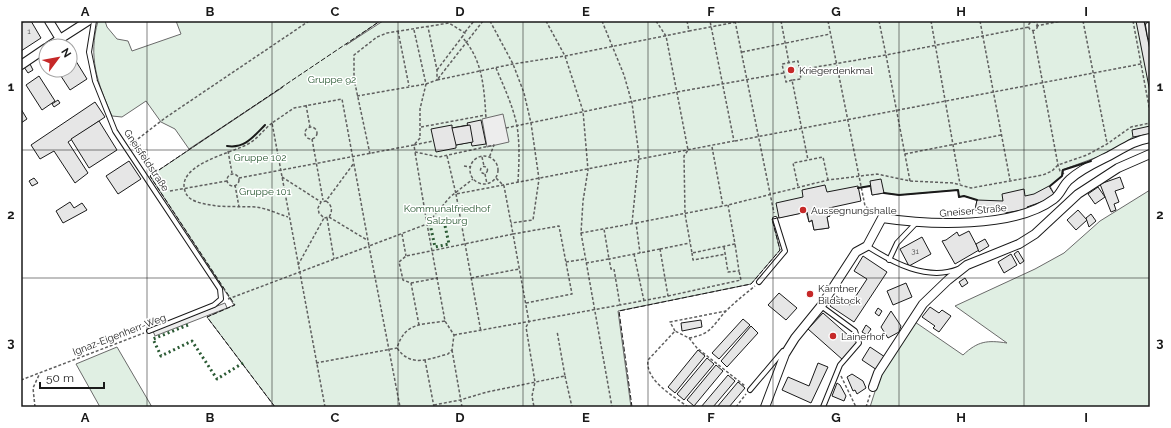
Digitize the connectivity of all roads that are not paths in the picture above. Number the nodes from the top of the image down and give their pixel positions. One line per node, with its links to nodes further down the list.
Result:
1 (49, 21): 6 (street)
2 (88, 21): 7 (street)
3 (94, 21): 18 (lane, Gneisfeldstraße)
4 (1148, 24): 5 (lane)
5 (1150, 36)
6 (59, 38)
7 (62, 38)
8 (38, 53): 9 (street)
9 (21, 65)
10 (1150, 138): 13 (street, Gneiser Straße)
11 (1150, 154): 16 (street)
12 (775, 219): 17 (lane)
13 (916, 223): 14 (street, Gneiser Straße); 15 (lane)
14 (867, 246): 15 (lane); 19 (street)
15 (889, 260): 16 (lane)
16 (967, 265): 22 (street)
17 (759, 282)
18 (221, 299): 21 (lane, Ignaz-Eigenherr-Weg)
19 (821, 306): 20 (street); 25 (lane)
20 (806, 324): 23 (lane); 24 (street)
21 (149, 331)
22 (873, 387)
23 (750, 390)
24 (765, 407)
25 (824, 407)

